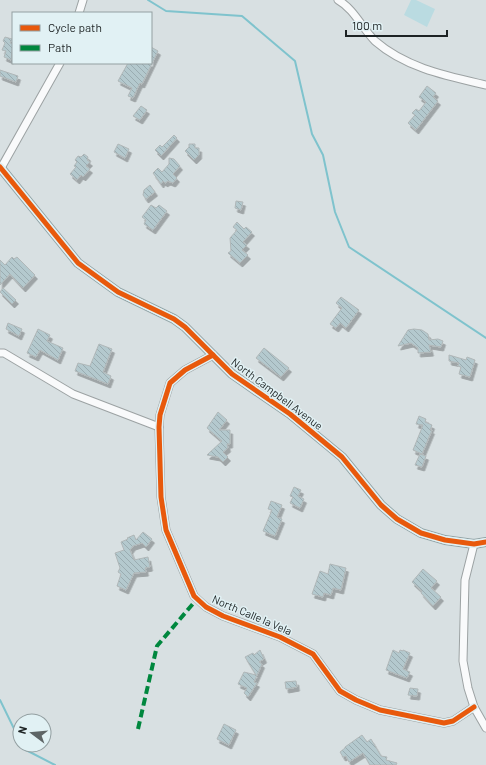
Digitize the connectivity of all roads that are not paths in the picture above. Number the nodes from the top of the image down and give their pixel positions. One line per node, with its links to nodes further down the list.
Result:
1 (83, 0): 3 (street)
2 (338, 0): 5 (street)
3 (79, 12)
4 (59, 64): 6 (street)
5 (486, 85)
6 (1, 168): 8 (main road, North Campbell Avenue)
7 (0, 353): 9 (street)
8 (213, 355): 9 (street, North Calle la Vela); 11 (main road, North Campbell Avenue)
9 (159, 427): 12 (street, North Calle la Vela)
10 (486, 542): 11 (main road, North Campbell Avenue)
11 (474, 544): 12 (street)
12 (474, 707): 13 (street)
13 (486, 728)

